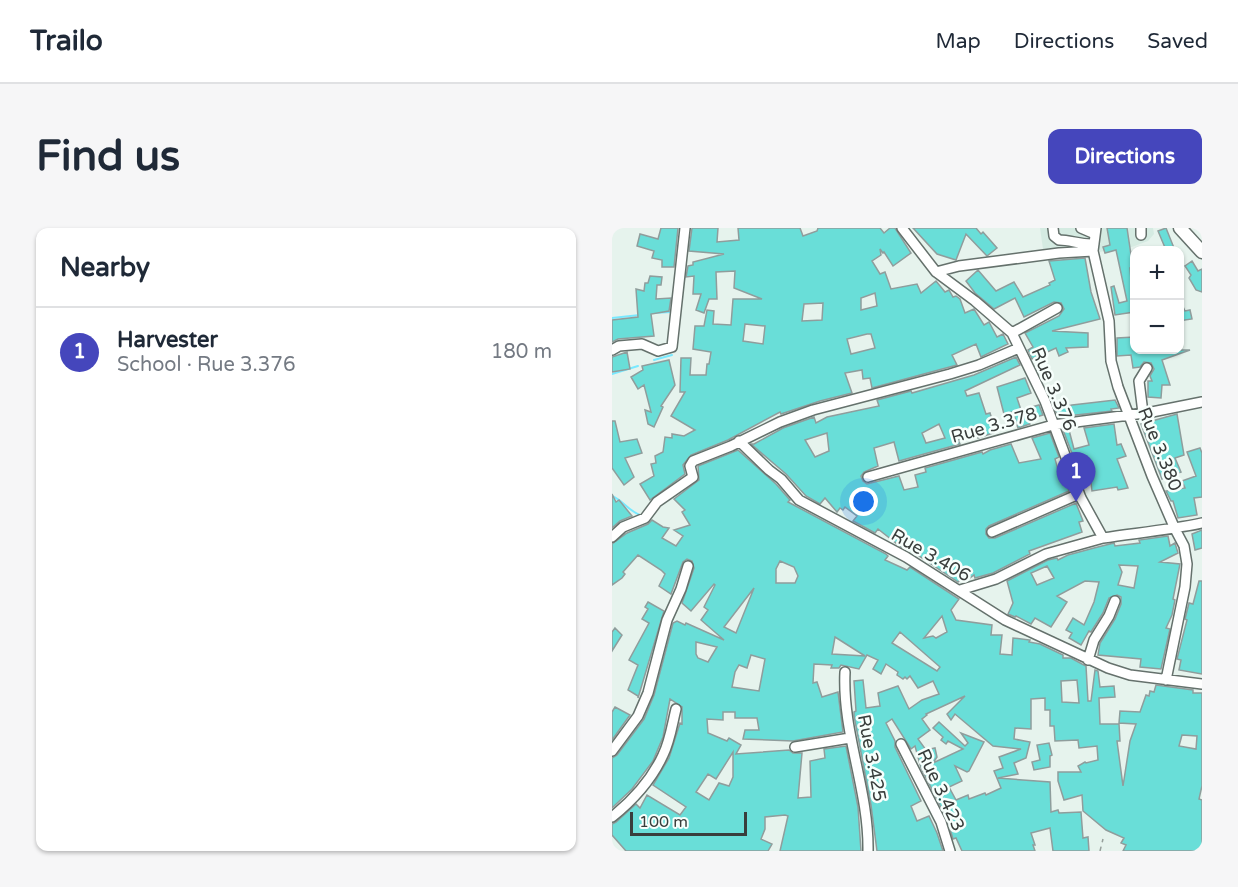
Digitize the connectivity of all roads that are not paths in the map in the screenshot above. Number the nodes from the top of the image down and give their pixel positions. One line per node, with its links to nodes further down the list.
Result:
1 (685, 228): 12 (street)
2 (902, 228): 8 (street, Rue 3.376)
3 (1053, 228): 6 (street)
4 (1081, 228): 6 (street)
5 (1180, 228): 7 (main road)
6 (1094, 239): 8 (street); 16 (street, Rue 3.380)
7 (1202, 252)
8 (936, 272): 10 (street, Rue 3.376)
9 (1057, 308): 10 (street)
10 (1012, 333): 11 (street, Rue 3.376)
11 (1019, 348): 17 (street, Rue 3.376); 18 (street)
12 (612, 350)
13 (1147, 368): 15 (street)
14 (1202, 402): 15 (street, Rue 3.378)
15 (1143, 413): 16 (street, Rue 3.378)
16 (1128, 414): 17 (street, Rue 3.378); 22 (street, Rue 3.380)
17 (1053, 425): 19 (street, Rue 3.378); 20 (street, Rue 3.376)
18 (739, 441): 24 (street); 27 (street, Rue 3.406)
19 (868, 477)
20 (1079, 494): 23 (street); 25 (street, Rue 3.376)
21 (1202, 523): 22 (street)
22 (1175, 529): 25 (street); 31 (street, Rue 3.380)
23 (993, 532)
24 (612, 537)
25 (1103, 538): 27 (street)
26 (688, 566): 37 (street)
27 (960, 590): 29 (street, Rue 3.406)
28 (1115, 601): 29 (street)
29 (1088, 660): 31 (street, Rue 3.406)
30 (845, 672): 34 (street, Rue 3.425)
31 (1166, 680): 32 (street, Rue 3.406)
32 (1202, 684)
33 (675, 709): 38 (street)
34 (850, 738): 36 (street); 39 (street, Rue 3.425)
35 (901, 744): 40 (street, Rue 3.423)
36 (795, 747)
37 (612, 751)
38 (612, 817)
39 (868, 851)
40 (950, 851)

